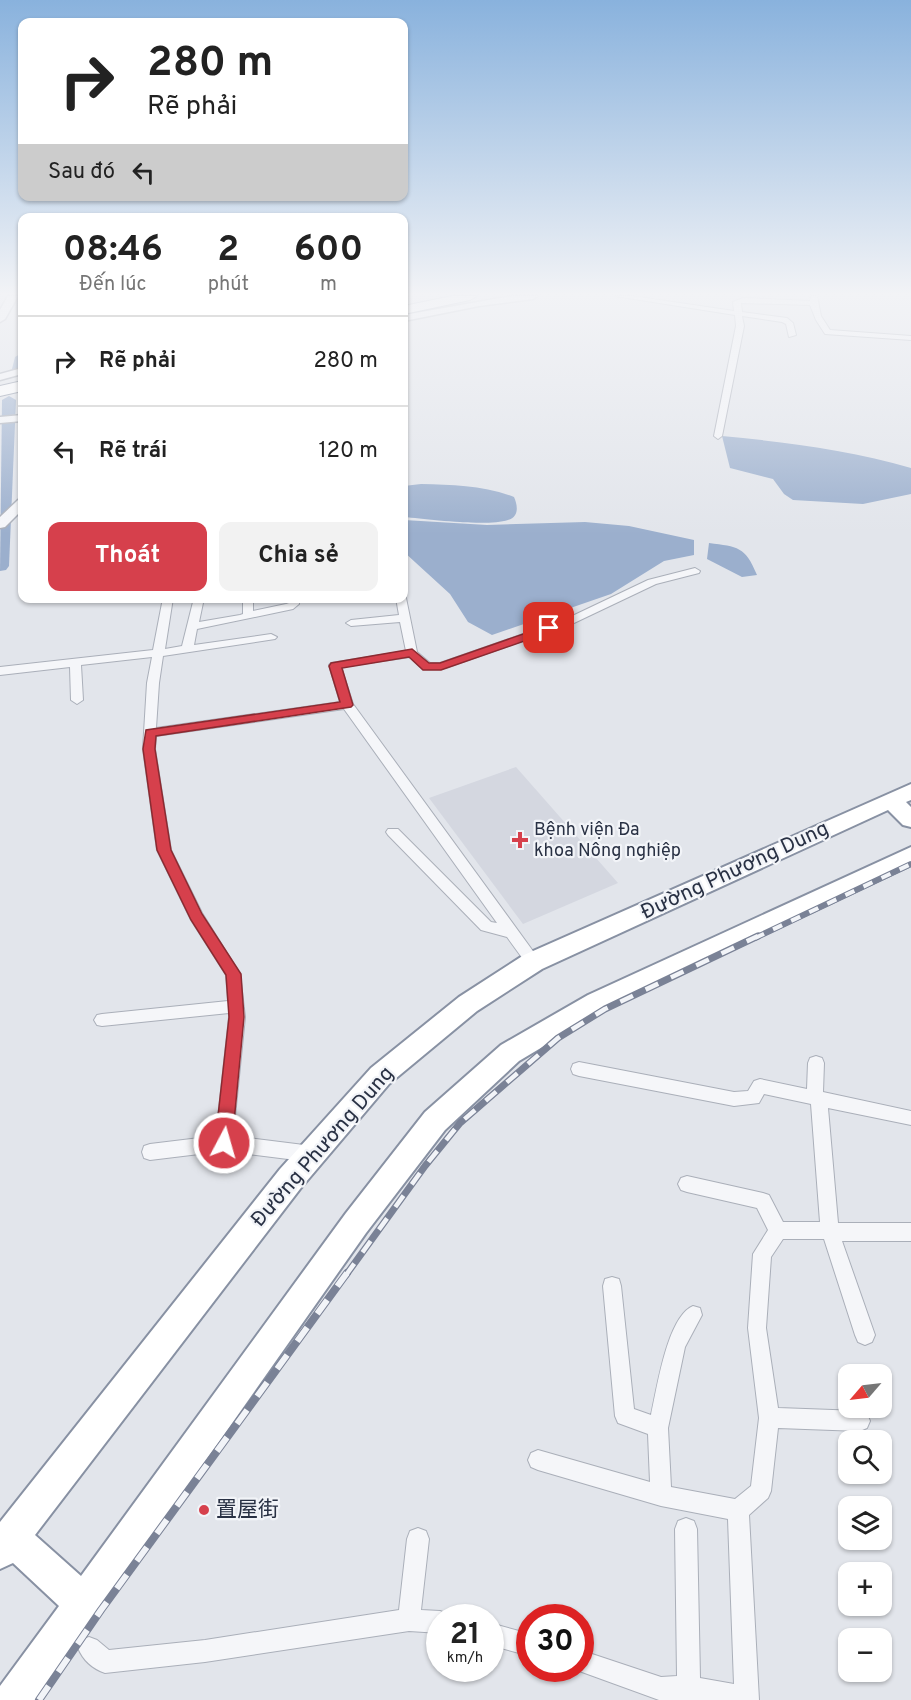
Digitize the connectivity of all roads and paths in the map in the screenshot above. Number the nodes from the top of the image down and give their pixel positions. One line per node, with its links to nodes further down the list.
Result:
1 (730, 375): 8 (street)
2 (18, 380): 3 (highway)
3 (0, 384)
4 (18, 387): 5 (highway)
5 (0, 391)
6 (18, 418): 7 (street)
7 (0, 420)
8 (718, 436)
9 (18, 507): 10 (street)
10 (0, 524)
11 (695, 572): 24 (street)
12 (167, 603): 23 (street)
13 (198, 603): 20 (street)
14 (248, 603): 17 (street)
15 (293, 603): 17 (street)
16 (402, 603): 18 (street)
17 (248, 615): 20 (street)
18 (405, 618): 19 (street); 24 (street)
19 (351, 623)
20 (191, 627): 22 (street)
21 (271, 637): 22 (street)
22 (187, 649): 23 (street)
23 (158, 653): 25 (street); 29 (street)
24 (412, 653): 28 (street)
25 (75, 662): 26 (street); 27 (street)
26 (0, 671)
27 (77, 700)
28 (347, 705): 29 (street); 34 (street)
29 (150, 733): 36 (street)
30 (900, 795): 31 (highway); 35 (highway, Đường Phương Dung)
31 (911, 819)
32 (393, 832): 34 (street)
33 (911, 855): 61 (highway)
34 (513, 933): 35 (street)
35 (533, 962): 44 (highway, Đường Phương Dung)
36 (236, 1006): 37 (street); 42 (street)
37 (102, 1020)
38 (816, 1063): 40 (street)
39 (579, 1069): 40 (street)
40 (817, 1098): 41 (street); 46 (street)
41 (911, 1118)
42 (224, 1143): 43 (street); 44 (street)
43 (150, 1152)
44 (312, 1154): 60 (highway, Đường Phương Dung)
45 (687, 1184): 47 (street)
46 (830, 1231): 47 (street); 48 (street); 51 (street)
47 (778, 1232): 52 (street)
48 (911, 1232)
49 (612, 1286): 54 (street)
50 (693, 1315): 54 (street)
51 (865, 1335)
52 (769, 1418): 53 (street); 57 (street)
53 (860, 1421)
54 (658, 1428): 56 (street)
55 (538, 1460): 56 (street)
56 (661, 1496): 57 (street)
57 (738, 1510): 67 (street)
58 (686, 1529): 66 (street)
59 (418, 1539): 62 (street)
60 (6, 1544): 61 (highway)
61 (84, 1604): 68 (highway)
62 (409, 1620): 63 (street); 64 (street)
63 (426, 1621)
64 (89, 1648)
65 (594, 1666): 66 (street)
66 (689, 1687): 67 (street)
67 (746, 1699)
68 (14, 1700)

